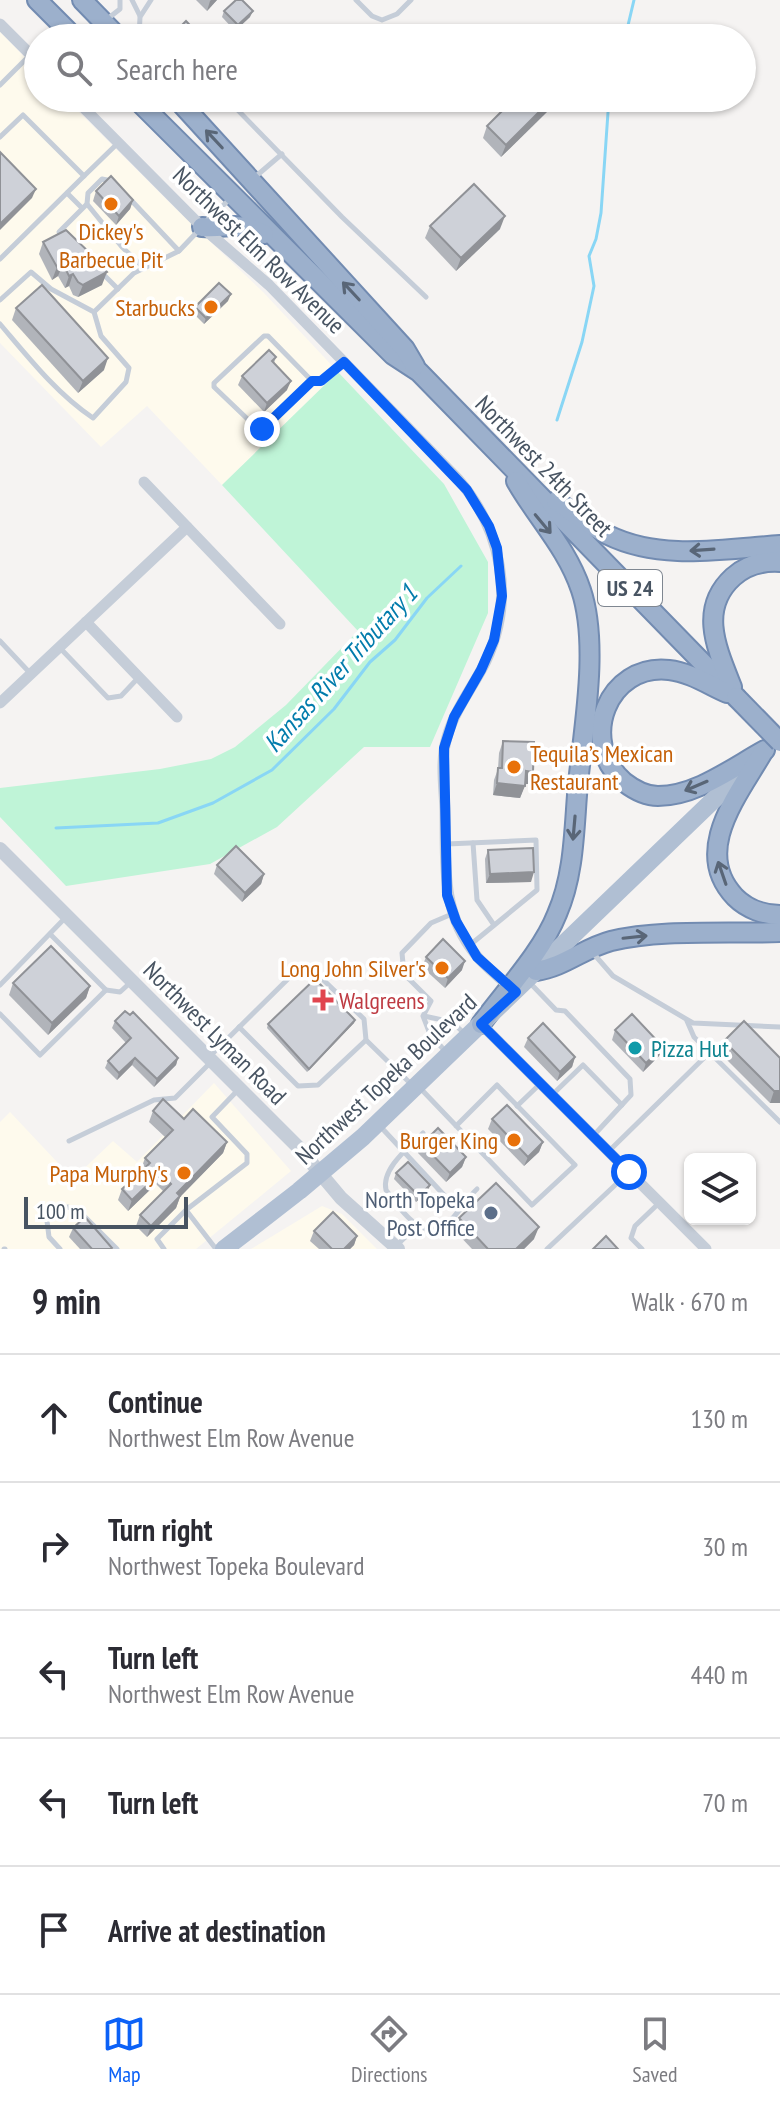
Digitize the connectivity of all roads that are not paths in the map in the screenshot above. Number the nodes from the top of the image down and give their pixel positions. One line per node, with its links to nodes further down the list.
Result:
1 (37, 0): 10 (highway)
2 (82, 0): 9 (highway)
3 (120, 0): 9 (lane)
4 (132, 0): 8 (lane)
5 (151, 0): 8 (lane)
6 (356, 0): 7 (lane)
7 (411, 0)
8 (140, 17): 11 (lane)
9 (103, 22)
10 (54, 24)
11 (140, 24)
12 (2, 29): 13 (street)
13 (24, 46)
14 (24, 64): 15 (lane)
15 (0, 85)
16 (88, 112): 21 (street, Northwest Elm Row Avenue)
17 (149, 112): 26 (highway, Northwest 24th Street / US 24)
18 (189, 112): 24 (highway, Northwest 24th Street / US 24, one-way to 18)
19 (240, 112): 22 (lane)
20 (0, 137): 23 (lane)
21 (118, 143): 23 (lane); 28 (street, Northwest Elm Row Avenue)
22 (282, 154): 24 (lane); 36 (lane)
23 (84, 176): 25 (lane)
24 (252, 180): 26 (lane); 41 (highway, Northwest 24th Street / US 24, one-way to 24)
25 (67, 193): 27 (lane); 32 (lane)
26 (233, 196): 28 (lane); 29 (highway, Northwest 24th Street / US 24)
27 (84, 206): 30 (lane); 31 (lane); 33 (lane)
28 (202, 227): 29 (highway); 31 (lane); 40 (street, Northwest Elm Row Avenue)
29 (272, 238): 41 (highway, Northwest 24th Street / US 24)
30 (68, 242)
31 (179, 251): 33 (lane)
32 (0, 259)
33 (144, 268): 35 (lane)
34 (98, 270): 35 (lane)
35 (118, 289): 38 (lane)
36 (426, 297)
37 (0, 300): 38 (lane)
38 (94, 312): 39 (lane)
39 (0, 324)
40 (344, 362): 42 (lane); 61 (street, Northwest Elm Row Avenue)
41 (419, 372): 43 (highway, Northwest 24th Street / US 24)
42 (312, 381): 42 (lane)
43 (502, 458): 44 (highway, Northwest 24th Street / US 24); 72 (highway, one-way to 72)
44 (523, 479): 47 (highway, one-way to 44); 55 (highway, Northwest 24th Street / US 24)
45 (144, 482): 46 (street)
46 (187, 527): 49 (street); 50 (street)
47 (780, 545)
48 (780, 562): 55 (highway)
49 (86, 622): 52 (street); 54 (street)
50 (280, 624)
51 (0, 641): 53 (lane)
52 (60, 647): 53 (street); 54 (lane)
53 (31, 674): 56 (street)
54 (139, 677): 57 (street)
55 (736, 697): 59 (highway, US 24, bridge); 59 (highway, one-way to 55)
56 (0, 703)
57 (177, 717)
58 (780, 735): 59 (main road)
59 (772, 746): 64 (highway, one-way to 59); 72 (main road)
60 (473, 843): 61 (lane); 66 (lane); 66 (lane)
61 (446, 844): 63 (street, Northwest Elm Row Avenue)
62 (0, 849): 65 (street, Northwest Lyman Road)
63 (453, 914): 69 (street, Northwest Elm Row Avenue); 76 (lane)
64 (780, 915)
65 (67, 916): 68 (lane); 71 (street, Northwest Lyman Road)
66 (494, 925): 69 (lane)
67 (780, 932): 70 (highway, one-way to 67)
68 (49, 934): 73 (lane); 74 (lane)
69 (470, 946): 72 (street, Northwest Elm Row Avenue)
70 (590, 949): 72 (highway); 77 (lane)
71 (132, 982): 74 (lane); 84 (street, Northwest Lyman Road)
72 (522, 982): 80 (highway); 89 (lane)
73 (0, 985)
74 (106, 990): 75 (lane)
75 (0, 1014)
76 (423, 1016): 80 (lane); 83 (lane)
77 (686, 1020): 79 (lane); 82 (lane)
78 (239, 1027): 81 (lane); 81 (lane); 84 (lane)
79 (780, 1027)
80 (475, 1030): 83 (main road, Northwest Topeka Boulevard); 85 (street)
81 (366, 1040): 86 (lane)
82 (709, 1053): 92 (lane); 98 (lane)
83 (449, 1055): 86 (main road, Northwest Topeka Boulevard)
84 (210, 1060): 87 (street, Northwest Lyman Road); 96 (lane)
85 (540, 1083): 88 (street); 90 (lane)
86 (416, 1087): 91 (main road, Northwest Topeka Boulevard); 93 (lane)
87 (239, 1090): 100 (street, Northwest Lyman Road); 104 (lane)
88 (553, 1095): 89 (lane); 95 (street)
89 (622, 1105): 95 (lane)
90 (517, 1106): 93 (lane); 93 (lane)
91 (377, 1123): 97 (lane); 100 (main road, Northwest Topeka Boulevard)
92 (779, 1123)
93 (456, 1126)
94 (423, 1133): 97 (lane)
95 (593, 1136): 98 (street)
96 (69, 1141)
97 (404, 1152): 103 (lane); 105 (lane)
98 (609, 1152): 99 (street)
99 (629, 1172): 102 (street); 112 (lane)
100 (321, 1173): 106 (main road, Northwest Topeka Boulevard); 107 (street, Northwest Lyman Road)
101 (477, 1189): 103 (lane)
102 (659, 1202): 113 (lane); 114 (street)
103 (457, 1209): 105 (lane)
104 (186, 1210): 110 (lane); 111 (lane)
105 (417, 1226): 107 (lane)
106 (234, 1246)
107 (395, 1248)
108 (60, 1249): 109 (lane)
109 (117, 1249)
110 (164, 1249)
111 (216, 1249)
112 (547, 1249)
113 (642, 1249)
114 (706, 1249)

